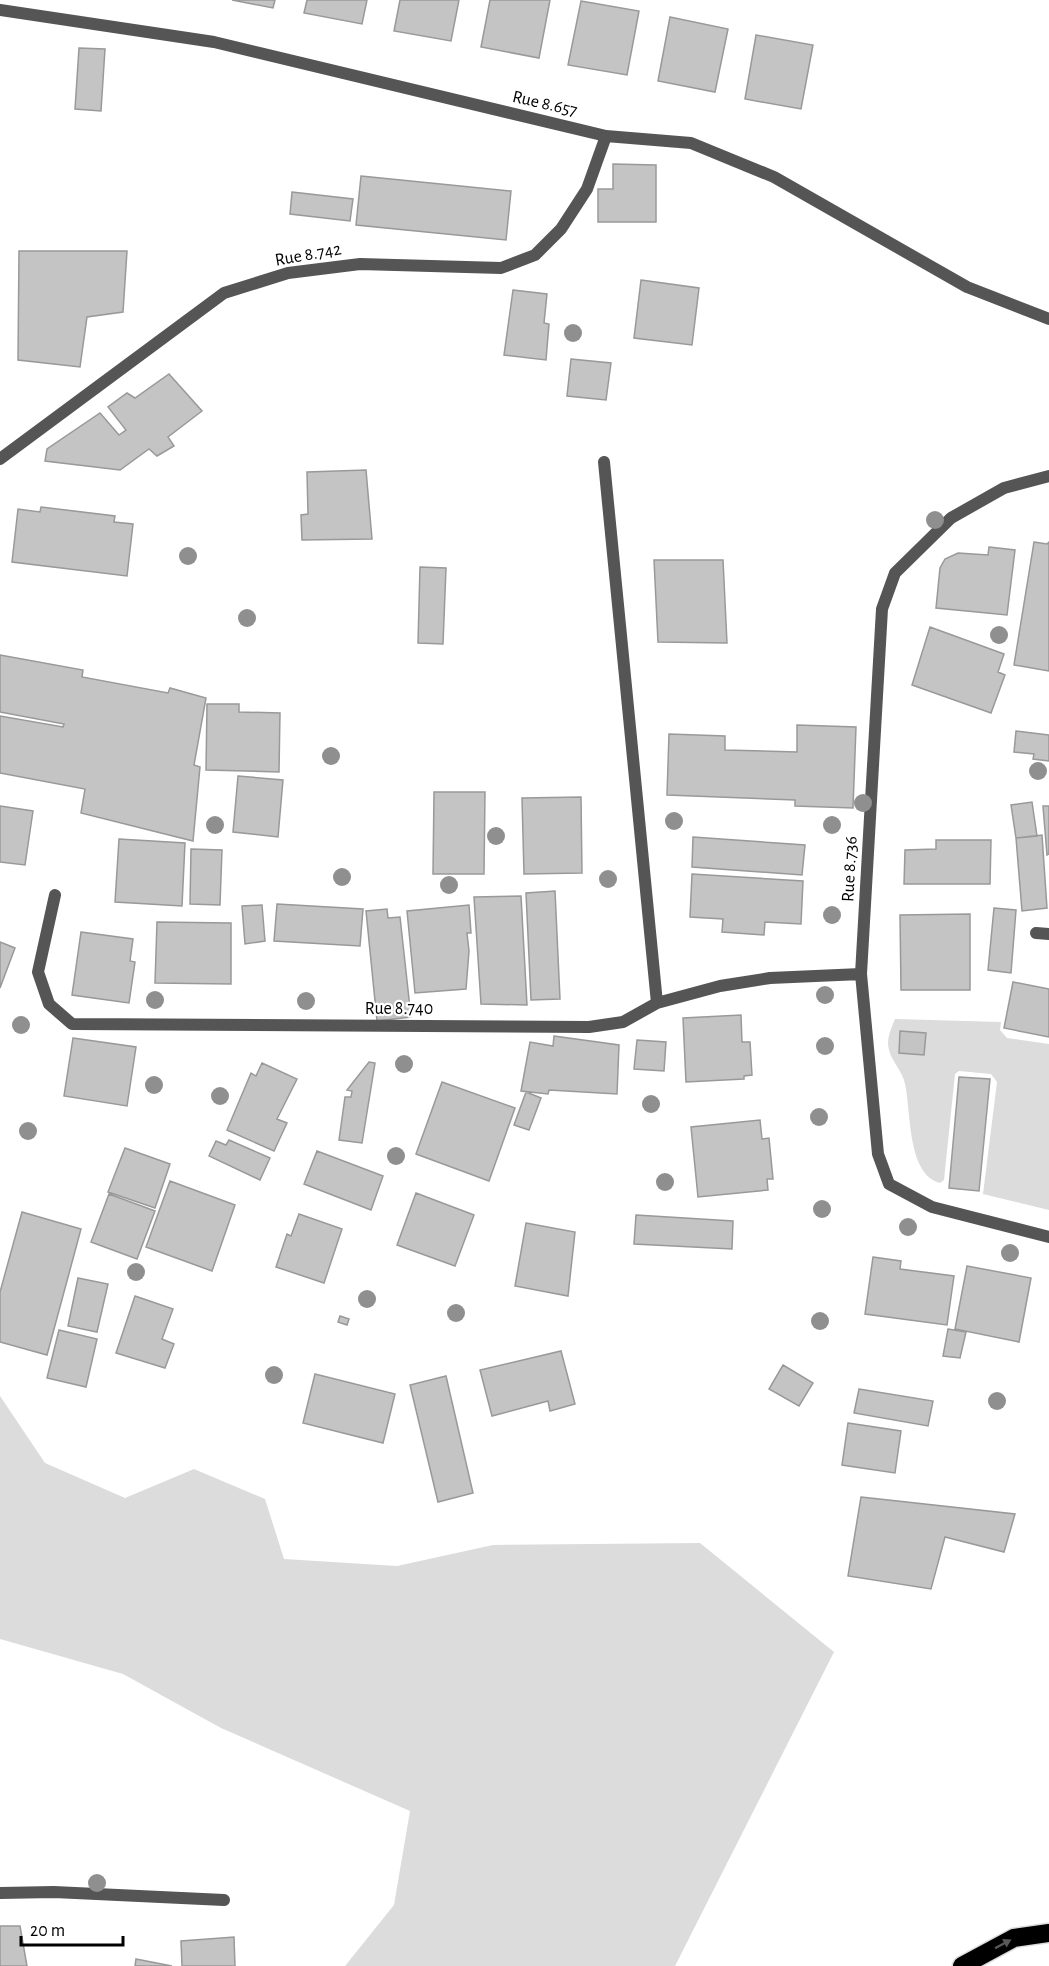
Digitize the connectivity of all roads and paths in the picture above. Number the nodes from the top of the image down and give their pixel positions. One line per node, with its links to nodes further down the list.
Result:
1 (0, 10): 2 (street, Rue 8.657)
2 (606, 136): 3 (street, Rue 8.657); 4 (street, Rue 8.742)
3 (1049, 319)
4 (0, 459)
5 (604, 462): 9 (street)
6 (1049, 476): 8 (street, Rue 8.736)
7 (55, 895): 9 (street, Rue 8.740)
8 (861, 974): 9 (street, Rue 8.740); 10 (street, Rue 8.736)
9 (657, 1003)
10 (1049, 1237)
11 (0, 1893): 12 (street)
12 (224, 1900)
13 (1049, 1933): 14 (highway, one-way to 13)
14 (962, 1966)

